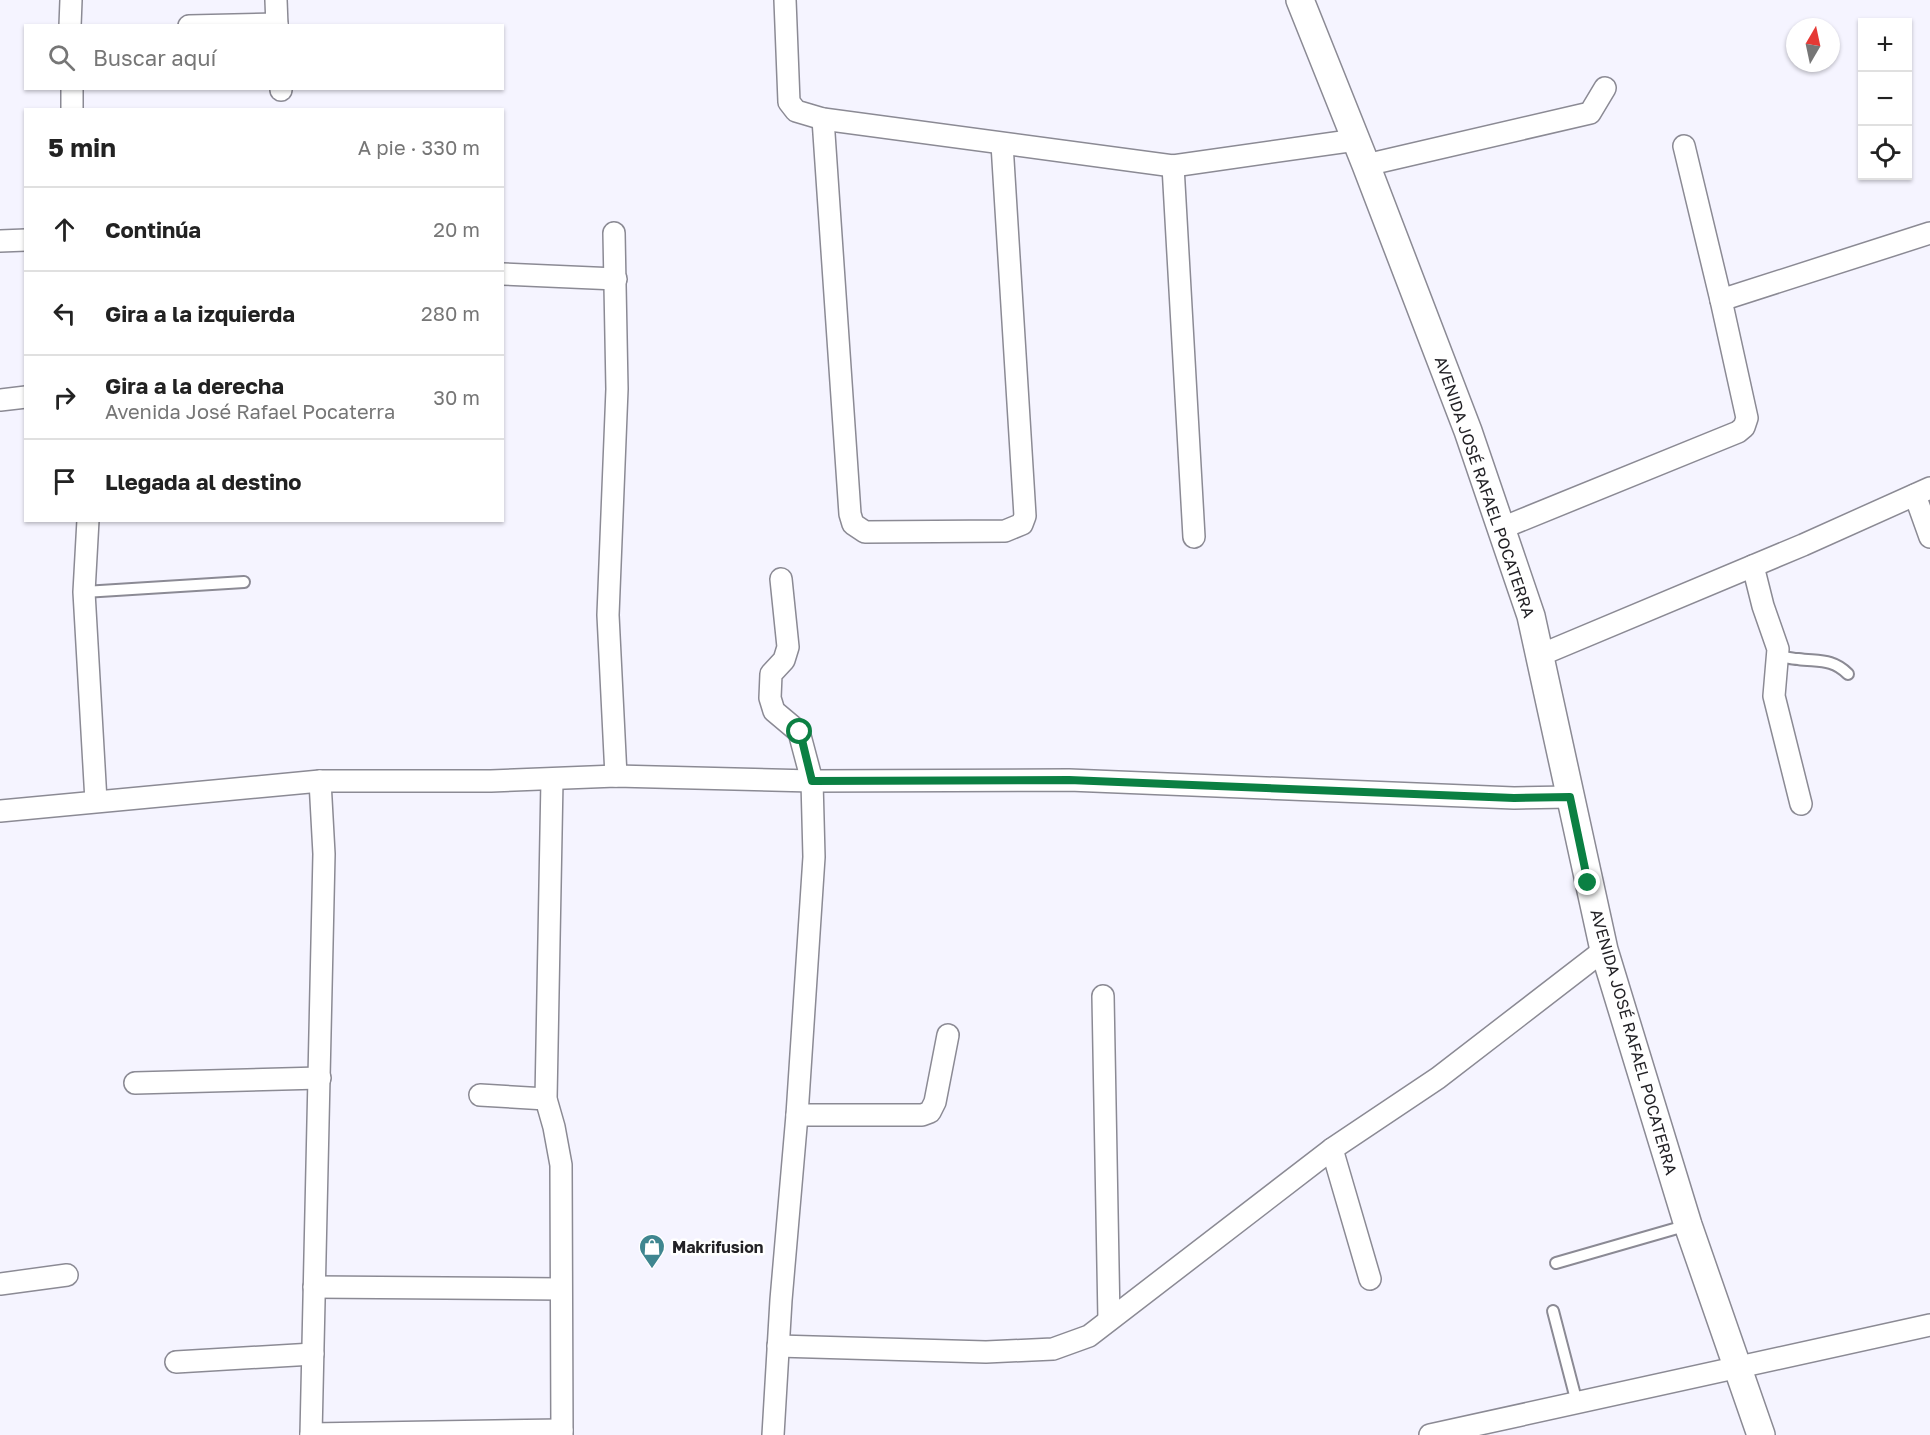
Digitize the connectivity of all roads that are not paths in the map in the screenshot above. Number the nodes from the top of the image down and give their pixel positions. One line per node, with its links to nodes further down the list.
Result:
1 (71, 0): 5 (street)
2 (276, 0): 6 (street)
3 (785, 0): 10 (street)
4 (1302, 0): 11 (street, AVENIDA JOSÉ RAFAEL POCATERRA)
5 (70, 24)
6 (277, 24)
7 (1605, 88): 14 (street)
8 (72, 90): 9 (street)
9 (72, 108)
10 (823, 119): 12 (street); 12 (street)
11 (1356, 140): 14 (street, AVENIDA JOSÉ RAFAEL POCATERRA); 15 (street)
12 (1002, 144): 15 (street)
13 (1684, 146): 22 (street)
14 (1366, 165): 27 (street, AVENIDA JOSÉ RAFAEL POCATERRA)
15 (1173, 166): 28 (street)
16 (614, 233): 21 (street)
17 (1930, 233): 22 (street)
18 (24, 240): 19 (street)
19 (0, 241)
20 (504, 274): 21 (street)
21 (616, 279): 37 (street)
22 (1721, 300): 27 (street)
23 (24, 397): 24 (street)
24 (0, 400)
25 (1922, 491): 29 (street); 30 (street)
26 (88, 522): 33 (street)
27 (1502, 528): 34 (street, AVENIDA JOSÉ RAFAEL POCATERRA)
28 (1194, 537)
29 (1930, 537)
30 (1754, 566): 34 (street); 35 (street)
31 (781, 579): 40 (street)
32 (244, 582): 33 (lane)
33 (84, 592): 42 (street)
34 (1538, 656): 41 (street, AVENIDA JOSÉ RAFAEL POCATERRA)
35 (1779, 656): 36 (lane); 43 (street)
36 (1848, 674)
37 (616, 776): 38 (street); 40 (street)
38 (552, 780): 39 (street); 51 (street)
39 (320, 781): 42 (street); 48 (street)
40 (812, 781): 41 (street); 52 (street)
41 (1570, 797): 45 (street, AVENIDA JOSÉ RAFAEL POCATERRA)
42 (96, 801): 44 (street)
43 (1801, 804)
44 (0, 811)
45 (1605, 950): 53 (street); 54 (street, AVENIDA JOSÉ RAFAEL POCATERRA)
46 (1103, 996): 62 (street)
47 (948, 1035): 52 (street)
48 (320, 1078): 49 (street); 59 (street)
49 (135, 1083)
50 (480, 1095): 51 (street)
51 (546, 1099): 60 (street)
52 (797, 1116): 64 (street)
53 (1332, 1149): 57 (street); 62 (street)
54 (1688, 1225): 55 (lane); 67 (street, AVENIDA JOSÉ RAFAEL POCATERRA)
55 (1556, 1263)
56 (67, 1275): 58 (street)
57 (1370, 1279)
58 (0, 1284)
59 (314, 1287): 60 (street); 65 (street)
60 (560, 1289): 69 (street)
61 (1553, 1311): 68 (lane)
62 (1109, 1320): 64 (street)
63 (1930, 1326): 67 (street)
64 (778, 1346): 71 (street)
65 (313, 1354): 66 (street); 70 (street)
66 (176, 1362)
67 (1736, 1369): 68 (street); 73 (street, AVENIDA JOSÉ RAFAEL POCATERRA)
68 (1577, 1402): 72 (street)
69 (562, 1433): 70 (street)
70 (311, 1435)
71 (773, 1435)
72 (1430, 1435)
73 (1761, 1435)

